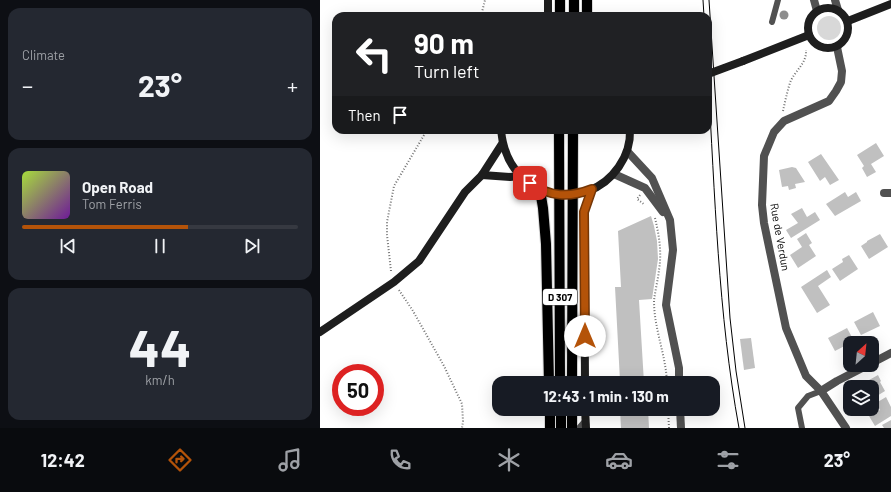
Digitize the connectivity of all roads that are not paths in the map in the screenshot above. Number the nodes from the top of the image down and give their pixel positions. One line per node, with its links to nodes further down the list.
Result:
1 (548, 0): 11 (main road)
2 (560, 0): 12 (main road)
3 (574, 0): 13 (main road)
4 (587, 0): 14 (main road)
5 (778, 0): 15 (lane)
6 (814, 0): 10 (street)
7 (834, 0): 9 (street)
8 (891, 2): 16 (main road)
9 (838, 10): 10 (main road); 16 (main road)
10 (817, 11): 17 (main road)
11 (548, 12)
12 (560, 12)
13 (574, 12)
14 (588, 12)
15 (772, 22)
16 (848, 22): 18 (main road)
17 (809, 35): 18 (main road); 19 (main road, bridge)
18 (837, 47): 41 (street, Rue de Verdun)
19 (712, 72)
20 (501, 134): 24 (main road)
21 (559, 134): 37 (main road, D 307)
22 (573, 134): 38 (main road, D 307)
23 (630, 134): 25 (main road)
24 (502, 144): 27 (main road); 28 (main road)
25 (627, 151): 26 (main road); 31 (street)
26 (614, 174): 30 (main road); 31 (street)
27 (482, 175): 28 (main road); 32 (main road)
28 (520, 176): 29 (main road)
29 (545, 191): 30 (main road, bridge); 36 (main road, D 307)
30 (588, 191): 39 (main road)
31 (670, 220): 40 (street)
32 (320, 332)
33 (891, 353): 34 (street)
34 (879, 359)
35 (854, 372): 41 (street)
36 (549, 376)
37 (560, 376)
38 (572, 376)
39 (585, 376)
40 (679, 376)
41 (821, 391): 52 (lane); 53 (street, Rue de Verdun)
42 (550, 416): 47 (main road)
43 (560, 416): 48 (main road)
44 (572, 416): 49 (main road)
45 (680, 416): 51 (street)
46 (586, 424): 50 (lane)
47 (550, 428)
48 (561, 428)
49 (572, 428)
50 (579, 428)
51 (681, 428)
52 (802, 428)
53 (846, 428)

